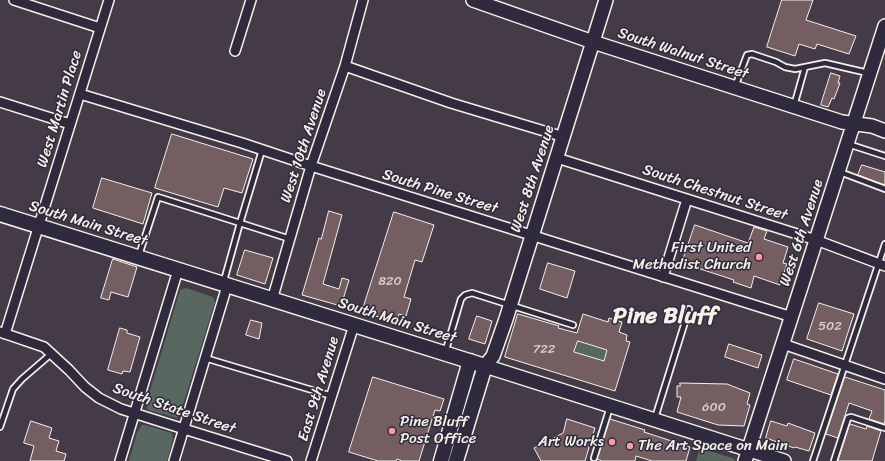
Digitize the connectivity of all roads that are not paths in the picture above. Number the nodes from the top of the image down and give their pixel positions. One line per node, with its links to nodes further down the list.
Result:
1 (14, 0): 8 (street)
2 (109, 0): 8 (street, West Martin Place)
3 (251, 0): 10 (street)
4 (473, 0): 9 (street, South Walnut Street)
5 (606, 0): 9 (street, West 8th Avenue)
6 (360, 1): 11 (street, West 10th Avenue)
7 (885, 26): 13 (street, West 6th Avenue)
8 (100, 28): 15 (street, West Martin Place)
9 (593, 42): 14 (street, South Walnut Street); 21 (street, West 8th Avenue)
10 (235, 51)
11 (345, 66): 21 (street); 26 (street, West 10th Avenue)
12 (805, 67): 13 (lane); 14 (lane); 17 (lane)
13 (869, 74): 18 (street, West 6th Avenue)
14 (735, 87): 17 (street, South Walnut Street)
15 (80, 94): 19 (street, West Martin Place); 23 (street, South Pine Street)
16 (0, 102): 19 (street)
17 (794, 106): 18 (street, South Walnut Street)
18 (854, 123): 20 (street, South Walnut Street); 22 (street, West 6th Avenue)
19 (70, 124): 32 (street, West Martin Place)
20 (885, 131)
21 (564, 136): 25 (street, West 8th Avenue)
22 (847, 144): 24 (lane); 27 (street, West 6th Avenue)
23 (262, 150): 26 (street, South Pine Street); 31 (lane)
24 (885, 156)
25 (557, 158): 29 (street, South Chestnut Street); 33 (street, West 8th Avenue)
26 (311, 166): 33 (street, South Pine Street); 34 (street, West 10th Avenue)
27 (838, 172): 28 (lane); 35 (street, West 6th Avenue)
28 (885, 189)
29 (688, 199): 35 (street, South Chestnut Street); 40 (street)
30 (0, 214): 32 (main road, South Main Street)
31 (240, 223): 34 (lane); 37 (lane); 41 (lane)
32 (38, 226): 37 (main road, South Main Street); 48 (street, West Martin Place)
33 (532, 236): 40 (street, South Pine Street); 43 (street, West 8th Avenue)
34 (290, 239): 42 (street, West 10th Avenue)
35 (816, 240): 38 (street, South Chestnut Street); 45 (street, West 6th Avenue)
36 (885, 244): 38 (lane)
37 (139, 257): 39 (main road, South Main Street)
38 (882, 264): 54 (lane)
39 (178, 270): 41 (main road, South Main Street); 59 (street)
40 (663, 277): 45 (street, South Pine Street)
41 (227, 286): 42 (main road, South Main Street); 52 (street)
42 (272, 300): 46 (main road, South Main Street)
43 (510, 306): 47 (lane); 50 (lane); 55 (street, West 8th Avenue)
44 (689, 309): 60 (lane)
45 (792, 317): 49 (street, West 6th Avenue)
46 (354, 325): 50 (main road, South Main Street); 57 (street, East 9th Avenue)
47 (573, 325)
48 (2, 333): 51 (street, South State Street)
49 (783, 344): 54 (street); 64 (street, West 6th Avenue)
50 (445, 353): 53 (main road, South Main Street)
51 (51, 354): 59 (street, South State Street); 61 (lane)
52 (205, 358): 57 (lane); 63 (street)
53 (470, 361): 55 (main road, South Main Street); 70 (main road)
54 (845, 365): 56 (street); 73 (lane)
55 (485, 366): 58 (street, South Main Street); 71 (main road)
56 (885, 379)
57 (332, 396): 69 (street, East 9th Avenue)
58 (610, 405): 60 (street, South Main Street); 65 (lane)
59 (135, 413): 63 (street, South State Street); 66 (street)
60 (655, 420): 64 (street, South Main Street)
61 (0, 427)
62 (885, 428): 74 (lane)
63 (184, 429): 67 (street); 68 (street, South State Street)
64 (747, 455): 72 (street, South Main Street)
65 (594, 458)
66 (120, 461)
67 (174, 461)
68 (287, 461)
69 (311, 461)
70 (440, 461)
71 (456, 461)
72 (784, 461)
73 (813, 461)
74 (834, 461)

